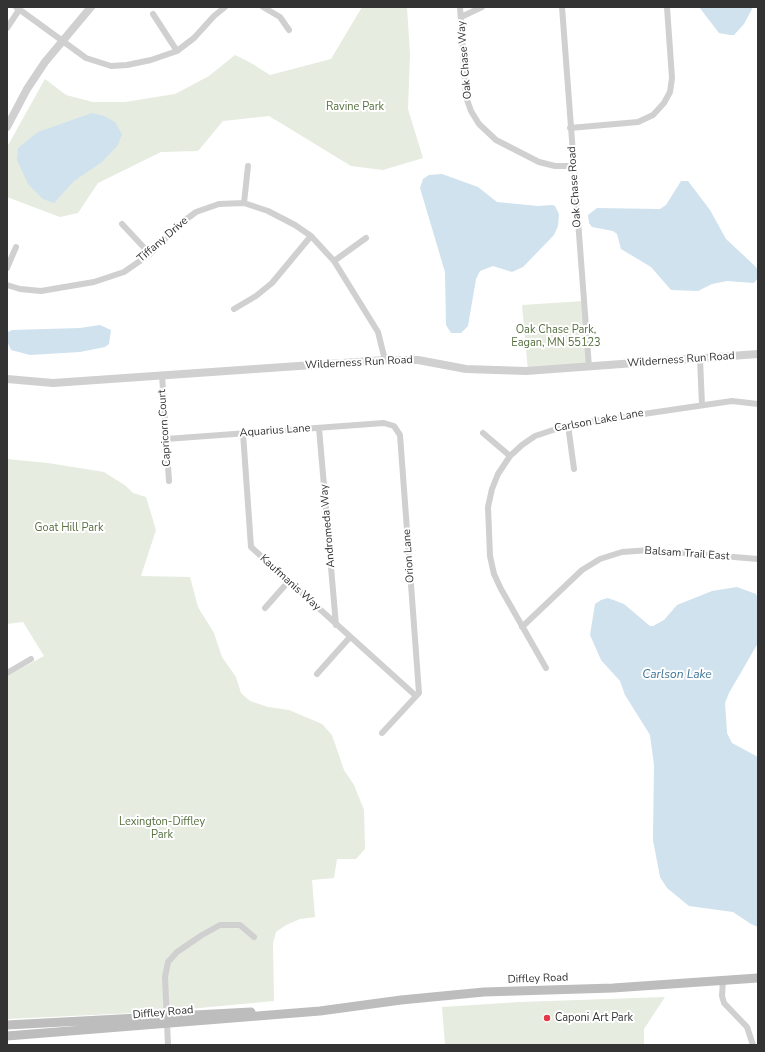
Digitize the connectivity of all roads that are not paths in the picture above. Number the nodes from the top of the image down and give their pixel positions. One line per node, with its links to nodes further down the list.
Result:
1 (92, 7): 13 (street)
2 (226, 7): 14 (street)
3 (263, 7): 12 (street)
4 (460, 7): 10 (street, Oak Chase Way)
5 (482, 7): 10 (street)
6 (562, 7): 16 (street, Oak Chase Road)
7 (667, 7): 16 (street)
8 (17, 8): 11 (street); 13 (street)
9 (153, 14): 14 (street)
10 (461, 17): 18 (street, Oak Chase Way)
11 (7, 28)
12 (289, 30)
13 (62, 41): 14 (street); 15 (street)
14 (177, 51)
15 (7, 127)
16 (570, 128): 18 (street, Oak Chase Road)
17 (248, 166): 19 (street)
18 (573, 166): 32 (street, Oak Chase Road)
19 (244, 203): 21 (street, Tiffany Drive); 24 (street, Tiffany Drive)
20 (122, 224): 24 (street)
21 (311, 236): 25 (street, Tiffany Drive); 28 (street)
22 (366, 238): 25 (street)
23 (16, 247): 26 (street)
24 (150, 254): 27 (street, Tiffany Drive)
25 (334, 261): 31 (street, Tiffany Drive)
26 (7, 268)
27 (7, 285)
28 (234, 309)
29 (758, 354): 30 (street, Wilderness Run Road)
30 (700, 359): 32 (street, Wilderness Run Road); 36 (street)
31 (385, 360): 32 (street, Wilderness Run Road); 33 (street, Wilderness Run Road)
32 (589, 367)
33 (162, 375): 34 (street, Wilderness Run Road); 42 (street, Capricorn Court)
34 (7, 379)
35 (758, 404): 36 (street, Carlson Lake Lane)
36 (702, 405): 38 (street, Carlson Lake Lane)
37 (384, 423): 39 (street, Aquarius Lane); 56 (street, Orion Lane)
38 (568, 425): 43 (street, Carlson Lake Lane); 44 (street)
39 (319, 428): 40 (street, Aquarius Lane); 49 (street, Andromeda Way)
40 (243, 433): 42 (street, Aquarius Lane); 47 (street, Kaufmanis Way)
41 (483, 434): 43 (street)
42 (166, 439): 45 (street, Capricorn Court)
43 (510, 456): 50 (street, Carlson Lake Lane)
44 (574, 469)
45 (169, 481)
46 (758, 559): 50 (street, Balsam Trail East)
47 (288, 582): 48 (street); 49 (street, Kaufmanis Way)
48 (265, 608)
49 (336, 625): 51 (street, Kaufmanis Way)
50 (522, 627): 53 (street, Carlson Lake Lane)
51 (350, 637): 55 (street); 56 (street, Kaufmanis Way)
52 (31, 659): 54 (street)
53 (546, 668)
54 (7, 673)
55 (316, 674)
56 (416, 696): 57 (street)
57 (382, 733)
58 (254, 938): 61 (street)
59 (758, 978): 60 (main road, Diffley Road)
60 (723, 980): 61 (main road, Diffley Road); 65 (street)
61 (166, 1020): 62 (main road, Diffley Road); 63 (main road, Diffley Road); 64 (street)
62 (7, 1025)
63 (7, 1036)
64 (168, 1045)
65 (753, 1045)

